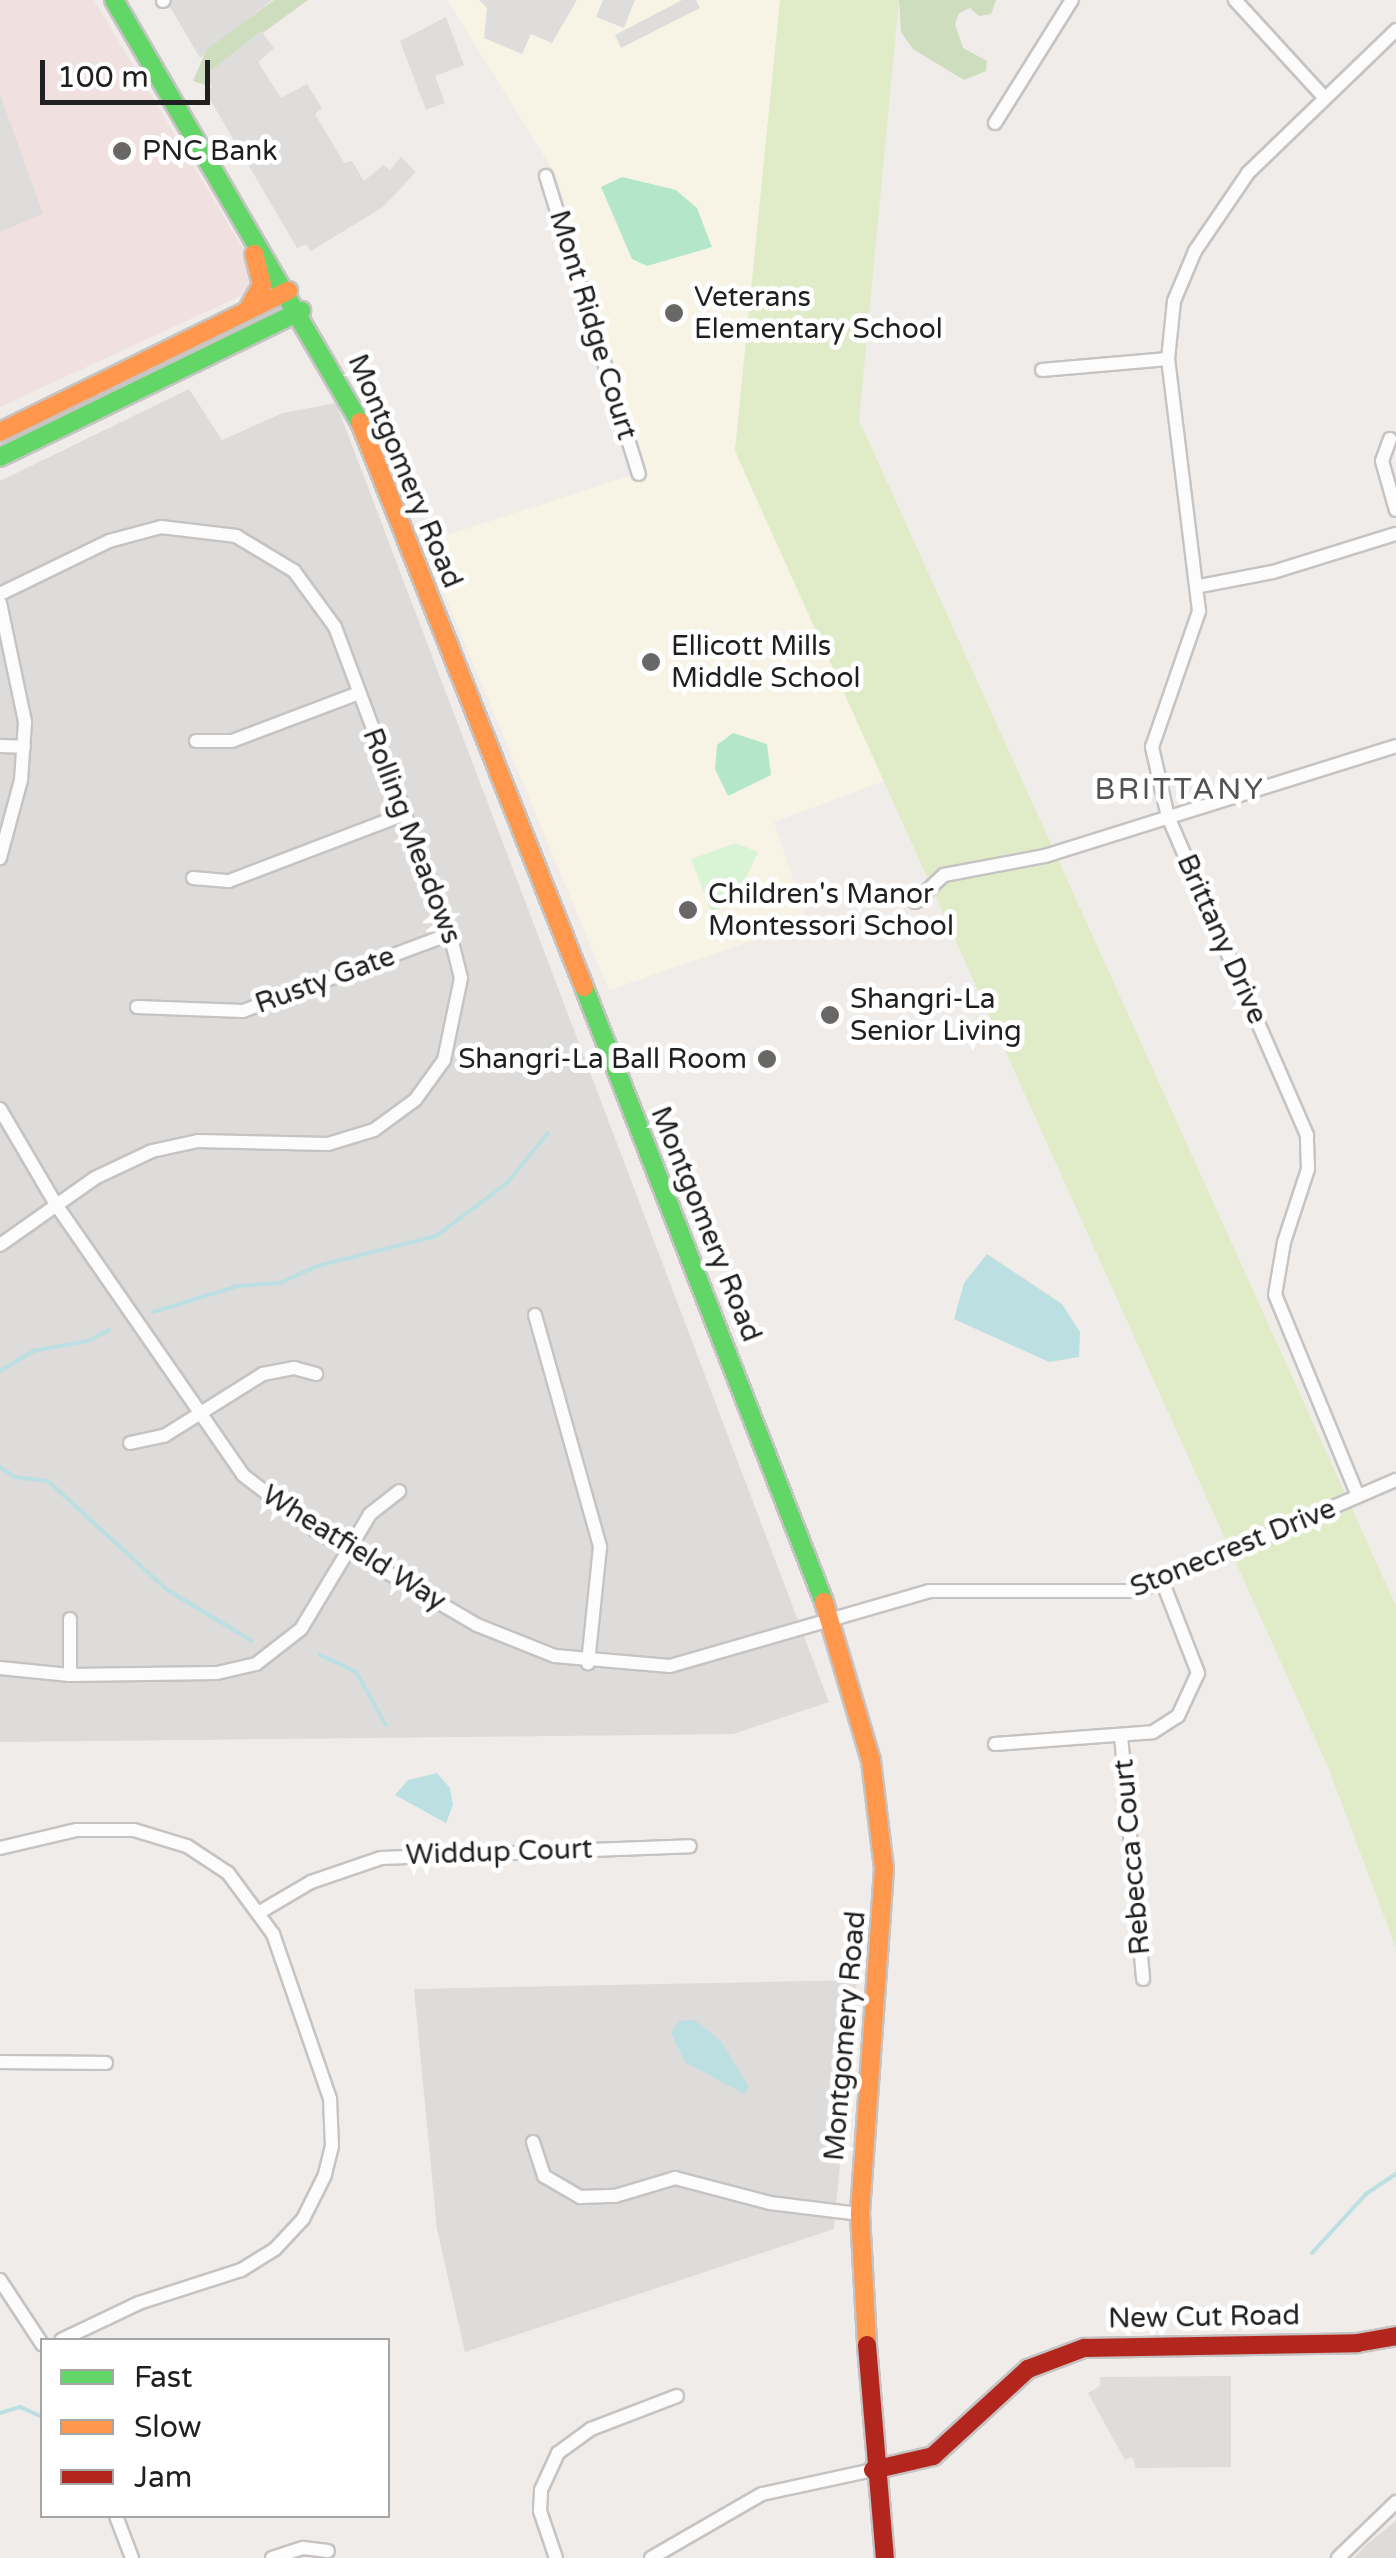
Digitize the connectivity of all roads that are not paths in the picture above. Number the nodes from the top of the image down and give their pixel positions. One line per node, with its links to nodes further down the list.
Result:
1 (114, 0): 7 (main road, Montgomery Road)
2 (1072, 0): 6 (street)
3 (1235, 0): 5 (street)
4 (1396, 30): 5 (street, Brittany Drive)
5 (1324, 97): 12 (street, Brittany Drive)
6 (995, 123)
7 (200, 147): 9 (main road, Montgomery Road); 10 (main road)
8 (546, 176): 17 (street, Mont Ridge Court)
9 (288, 291): 10 (main road); 11 (main road, Montgomery Road)
10 (246, 311): 14 (main road)
11 (300, 312): 16 (main road); 47 (main road, Montgomery Road)
12 (1168, 359): 13 (street); 20 (street, Brittany Drive)
13 (1042, 370)
14 (0, 432)
15 (1390, 439): 18 (street)
16 (0, 457)
17 (639, 474)
18 (1396, 510)
19 (1396, 534): 20 (street)
20 (1200, 586): 29 (street, Brittany Drive)
21 (0, 594): 23 (street, Rolling Meadows)
22 (0, 603): 27 (street)
23 (359, 694): 24 (street); 28 (street, Rolling Meadows)
24 (196, 741)
25 (0, 746): 27 (street)
26 (1396, 746): 29 (street)
27 (24, 748): 30 (street)
28 (404, 814): 31 (street); 33 (street, Rolling Meadows)
29 (1168, 817): 32 (street); 44 (street, Brittany Drive)
30 (0, 858)
31 (193, 878)
32 (915, 902)
33 (450, 934): 34 (street, Rusty Gate); 36 (street, Rolling Meadows)
34 (137, 1008)
35 (0, 1109): 36 (street, Wheatfield Way)
36 (57, 1206): 37 (street, Rolling Meadows); 40 (street, Wheatfield Way)
37 (0, 1245)
38 (535, 1314): 49 (street)
39 (316, 1374): 40 (street)
40 (198, 1414): 41 (street); 45 (street, Wheatfield Way)
41 (130, 1443)
42 (1396, 1480): 44 (street, Stonecrest Drive)
43 (399, 1491): 45 (street)
44 (1358, 1496): 46 (street, Stonecrest Drive)
45 (350, 1550): 49 (street, Wheatfield Way); 51 (street)
46 (1163, 1583): 47 (street, Stonecrest Drive); 52 (street)
47 (830, 1618): 49 (street, Wheatfield Way); 61 (main road, Montgomery Road)
48 (70, 1619): 51 (street)
49 (588, 1664)
50 (0, 1668): 51 (street)
51 (70, 1675)
52 (1120, 1736): 53 (street); 57 (street, Rebecca Court)
53 (994, 1744)
54 (690, 1846): 56 (street, Widdup Court)
55 (0, 1848): 56 (street)
56 (260, 1912): 64 (street)
57 (1143, 1979)
58 (0, 2062): 59 (street)
59 (106, 2063)
60 (533, 2142): 61 (street)
61 (860, 2214): 67 (main road, Montgomery Road)
62 (0, 2280): 65 (street)
63 (1396, 2336): 67 (main road, New Cut Road)
64 (64, 2338)
65 (40, 2341)
66 (677, 2396): 73 (street)
67 (873, 2470): 74 (street); 75 (main road, Montgomery Road)
68 (1396, 2502): 76 (street)
69 (117, 2518): 71 (street)
70 (328, 2551): 72 (street)
71 (132, 2558)
72 (272, 2558)
73 (556, 2558)
74 (651, 2558)
75 (884, 2558)
76 (1338, 2558)

